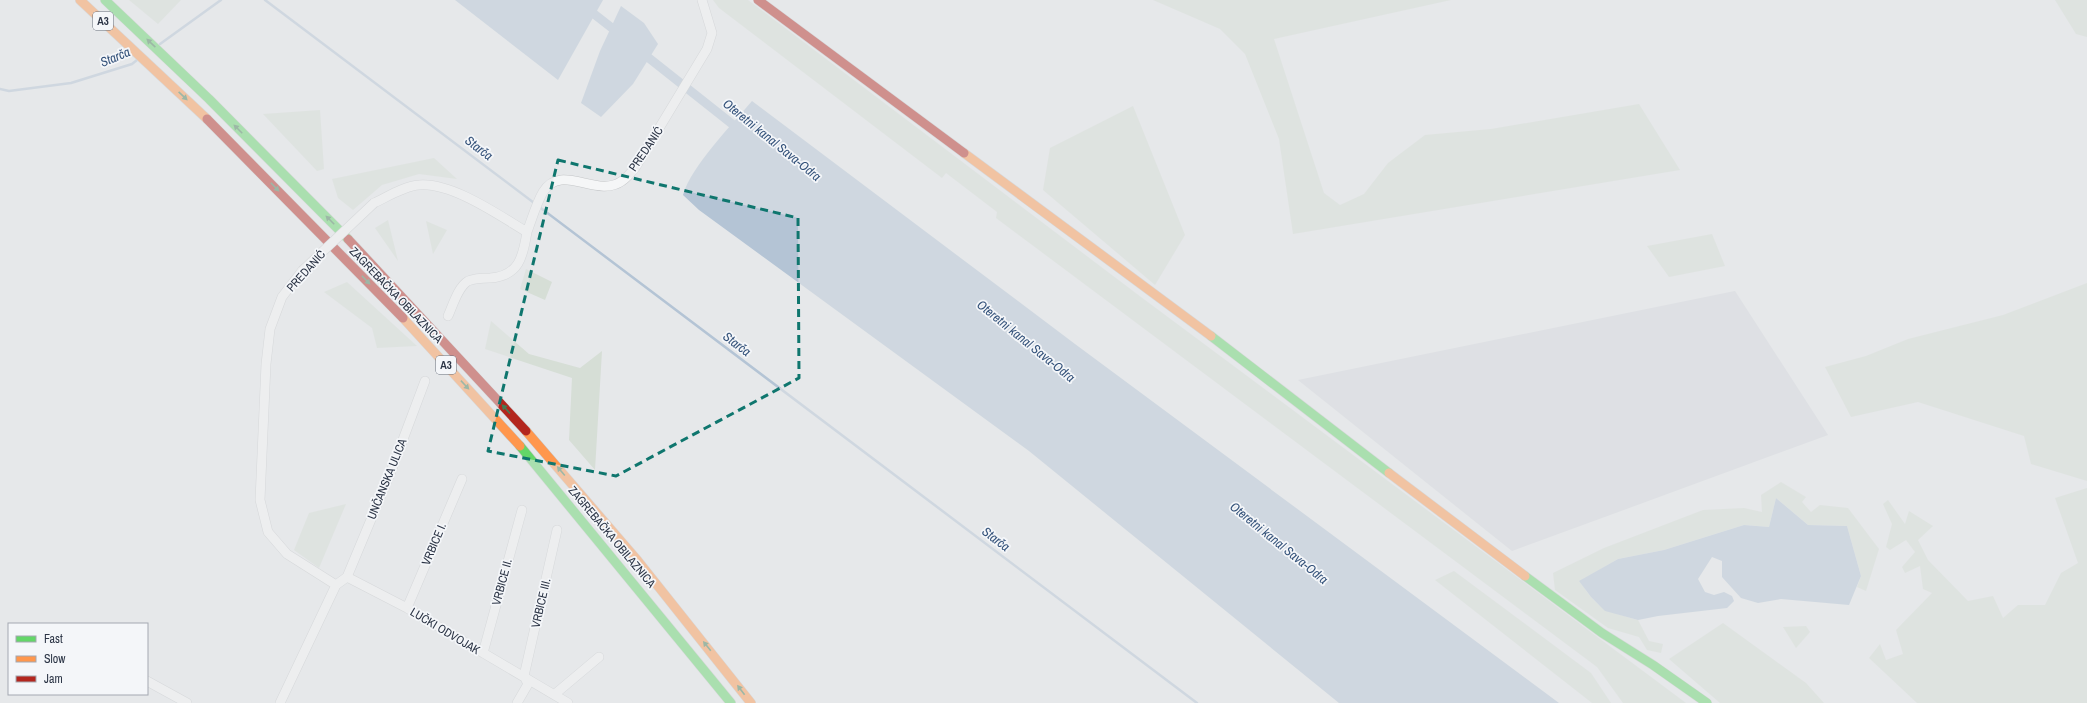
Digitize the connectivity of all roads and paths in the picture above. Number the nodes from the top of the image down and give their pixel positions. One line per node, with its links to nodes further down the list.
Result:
1 (80, 0): 23 (main road, ZAGREBAČKA OBILAZNICA / A3, one-way to 23)
2 (104, 0): 24 (main road, ZAGREBAČKA OBILAZNICA / A3, one-way to 2)
3 (702, 0): 5 (street, PREDANIĆ)
4 (758, 0): 25 (main road)
5 (527, 232): 6 (street, PREDANIĆ); 12 (street, PREDANIĆ, bridge)
6 (448, 316)
7 (425, 381): 11 (street, UNČANSKA ULICA)
8 (462, 479): 13 (street, VRBICE I.)
9 (522, 510): 14 (street, VRBICE II.)
10 (557, 530): 16 (street, VRBICE III.)
11 (347, 577): 12 (street); 13 (street, LUČKI ODVOJAK)
12 (336, 585): 20 (street)
13 (407, 608): 14 (street, LUČKI ODVOJAK)
14 (483, 653): 16 (street, LUČKI ODVOJAK)
15 (599, 657): 18 (street)
16 (524, 676): 18 (street, LUČKI ODVOJAK); 21 (street, VRBICE III.)
17 (148, 682): 19 (street)
18 (555, 694): 22 (street, LUČKI ODVOJAK)
19 (187, 703)
20 (280, 703)
21 (517, 703)
22 (568, 703)
23 (731, 703)
24 (751, 703)
25 (1707, 703)

